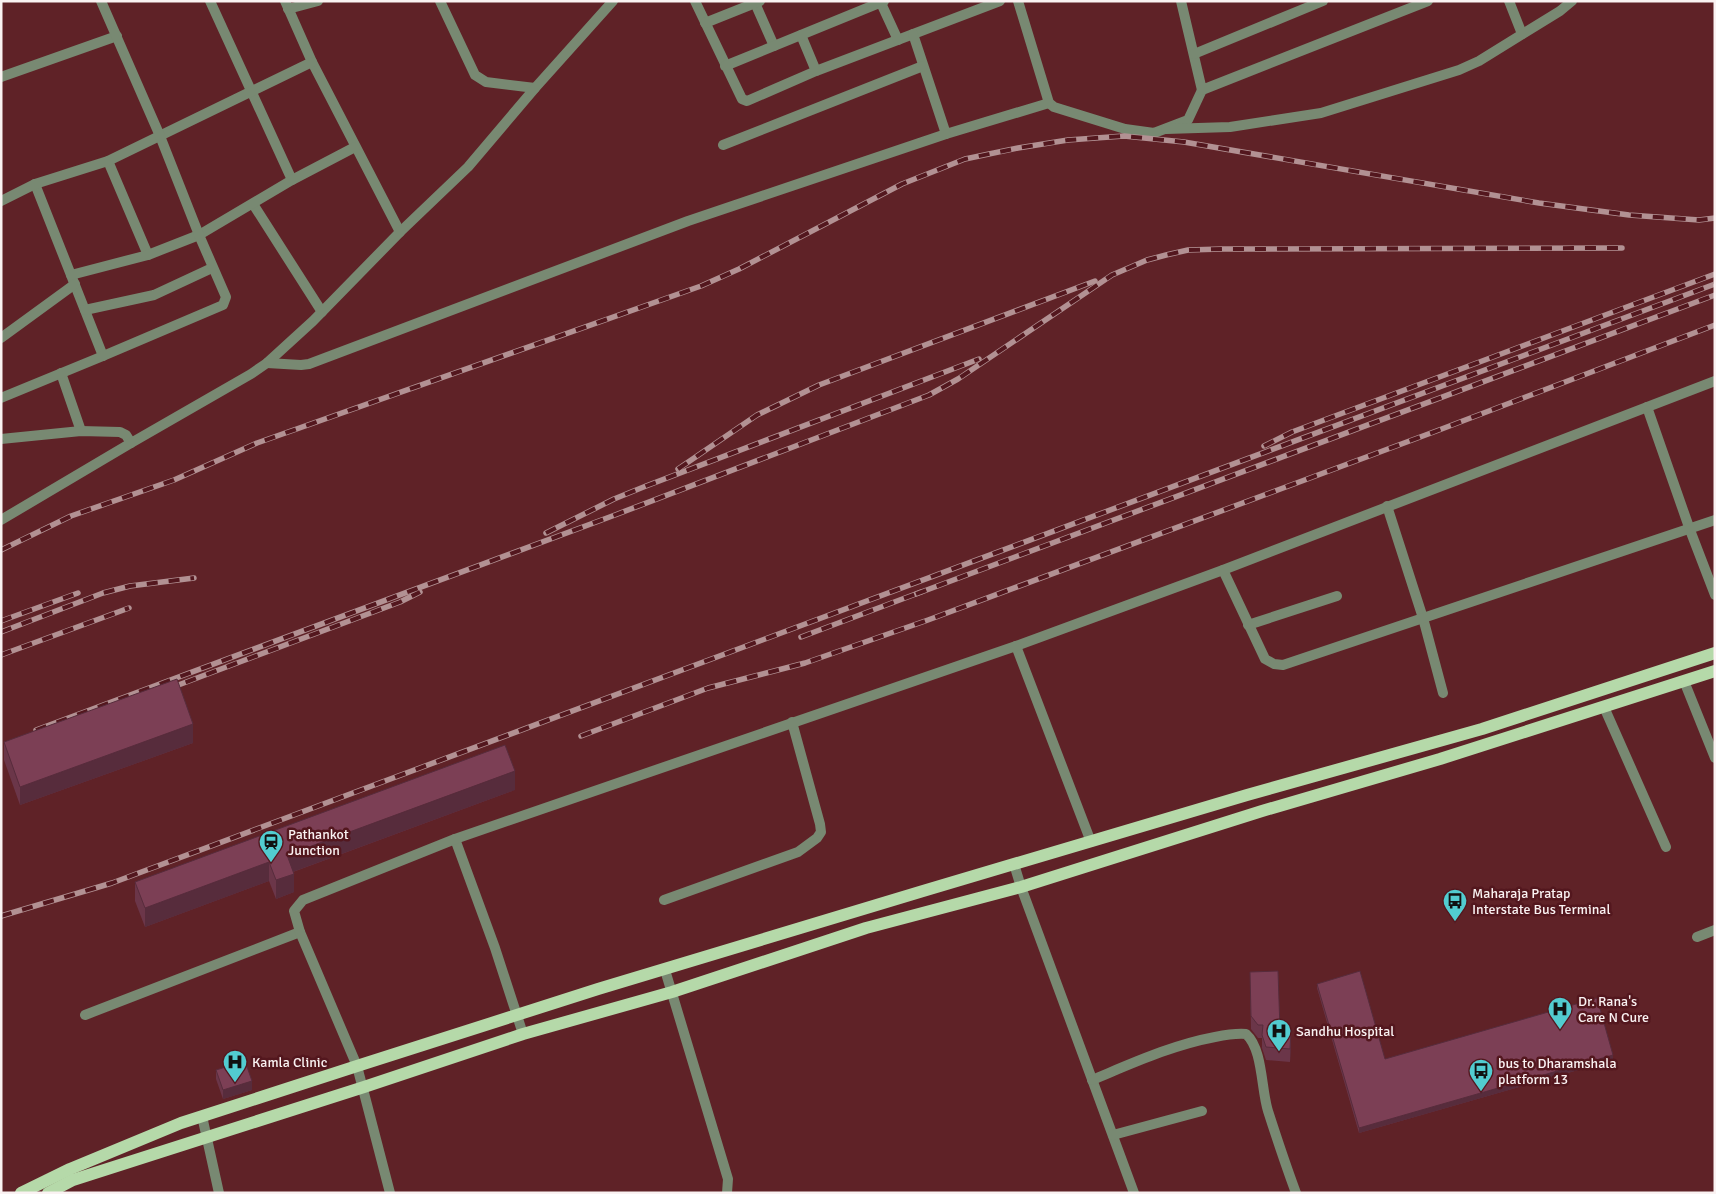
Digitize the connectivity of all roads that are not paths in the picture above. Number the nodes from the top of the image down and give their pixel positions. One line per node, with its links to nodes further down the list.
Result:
1 (101, 1): 22 (street)
2 (210, 1): 33 (street)
3 (318, 1): 16 (street)
4 (440, 1): 31 (street)
5 (613, 1): 31 (street)
6 (695, 1): 18 (street)
7 (1000, 1): 17 (street)
8 (1018, 1): 34 (street)
9 (1181, 1): 25 (street)
10 (1323, 1): 25 (street)
11 (1428, 1): 32 (street)
12 (1509, 1): 20 (street)
13 (1572, 1): 20 (street)
14 (758, 2): 18 (street); 24 (street)
15 (882, 2): 21 (street); 23 (street)
16 (286, 5): 26 (street)
17 (977, 5): 19 (street)
18 (705, 24): 27 (street)
19 (913, 34): 23 (street); 28 (street)
20 (1522, 34): 35 (street)
21 (801, 35): 24 (street); 29 (street)
22 (117, 36): 30 (street); 37 (street)
23 (898, 40): 29 (street)
24 (774, 46): 27 (street)
25 (1194, 54): 32 (street)
26 (312, 62): 33 (street); 39 (street)
27 (725, 66): 29 (street)
28 (923, 66): 36 (street); 38 (street)
29 (816, 71)
30 (1, 77)
31 (535, 88): 45 (street)
32 (1202, 90): 35 (street)
33 (251, 92): 37 (street); 41 (street)
34 (1049, 103): 35 (street); 36 (street)
35 (1166, 129)
36 (946, 134): 54 (street)
37 (160, 136): 40 (street); 46 (street)
38 (723, 144)
39 (355, 147): 41 (street); 45 (street)
40 (108, 161): 42 (street); 47 (street)
41 (292, 180): 44 (street)
42 (35, 184): 43 (street); 49 (street)
43 (1, 201)
44 (253, 204): 46 (street); 51 (street)
45 (400, 232): 51 (street)
46 (198, 236): 47 (street); 48 (street)
47 (148, 255): 49 (street)
48 (212, 268): 50 (street); 53 (street)
49 (73, 280): 50 (street); 52 (street)
50 (85, 310): 53 (street)
51 (322, 312): 54 (street)
52 (1, 338)
53 (103, 356): 55 (street)
54 (267, 363): 61 (street)
55 (61, 374): 57 (street); 59 (street)
56 (1715, 381): 58 (street)
57 (1, 398)
58 (1648, 407): 62 (street); 65 (street)
59 (82, 431): 60 (street); 61 (street)
60 (1, 439)
61 (131, 443): 63 (street)
62 (1387, 506): 66 (street); 69 (street)
63 (1, 520)
64 (1715, 520): 65 (street)
65 (1690, 530): 67 (street); 69 (street)
66 (1223, 570): 70 (street); 71 (street)
67 (1715, 595)
68 (1337, 596): 70 (street)
69 (1423, 618): 70 (street); 75 (street)
70 (1248, 625)
71 (1016, 646): 77 (street); 80 (street)
72 (1715, 653): 80 (main road)
73 (1715, 671): 74 (main road)
74 (1684, 681): 76 (main road); 78 (street)
75 (1444, 693)
76 (1604, 707): 81 (street); 83 (main road)
77 (792, 722): 79 (street); 84 (street)
78 (1715, 758)
79 (455, 839): 86 (street); 91 (street)
80 (1091, 842): 82 (main road)
81 (1666, 847)
82 (1014, 864): 83 (street); 88 (main road)
83 (1021, 887): 89 (main road); 94 (street)
84 (664, 900)
85 (1715, 930): 87 (street)
86 (300, 932): 90 (street); 93 (street)
87 (1698, 937)
88 (665, 970): 89 (street); 91 (main road)
89 (672, 992): 92 (main road); 104 (street)
90 (85, 1015)
91 (517, 1016): 92 (street); 93 (main road)
92 (523, 1034): 95 (main road)
93 (358, 1066): 95 (street); 97 (main road)
94 (1092, 1080): 98 (street); 106 (street)
95 (364, 1087): 99 (main road); 103 (street)
96 (1202, 1111): 98 (street)
97 (202, 1116): 99 (street); 100 (main road)
98 (1113, 1135): 105 (street)
99 (207, 1137): 101 (main road); 102 (street)
100 (21, 1193)
101 (48, 1193)
102 (219, 1193)
103 (390, 1193)
104 (727, 1193)
105 (1134, 1193)
106 (1296, 1193)

